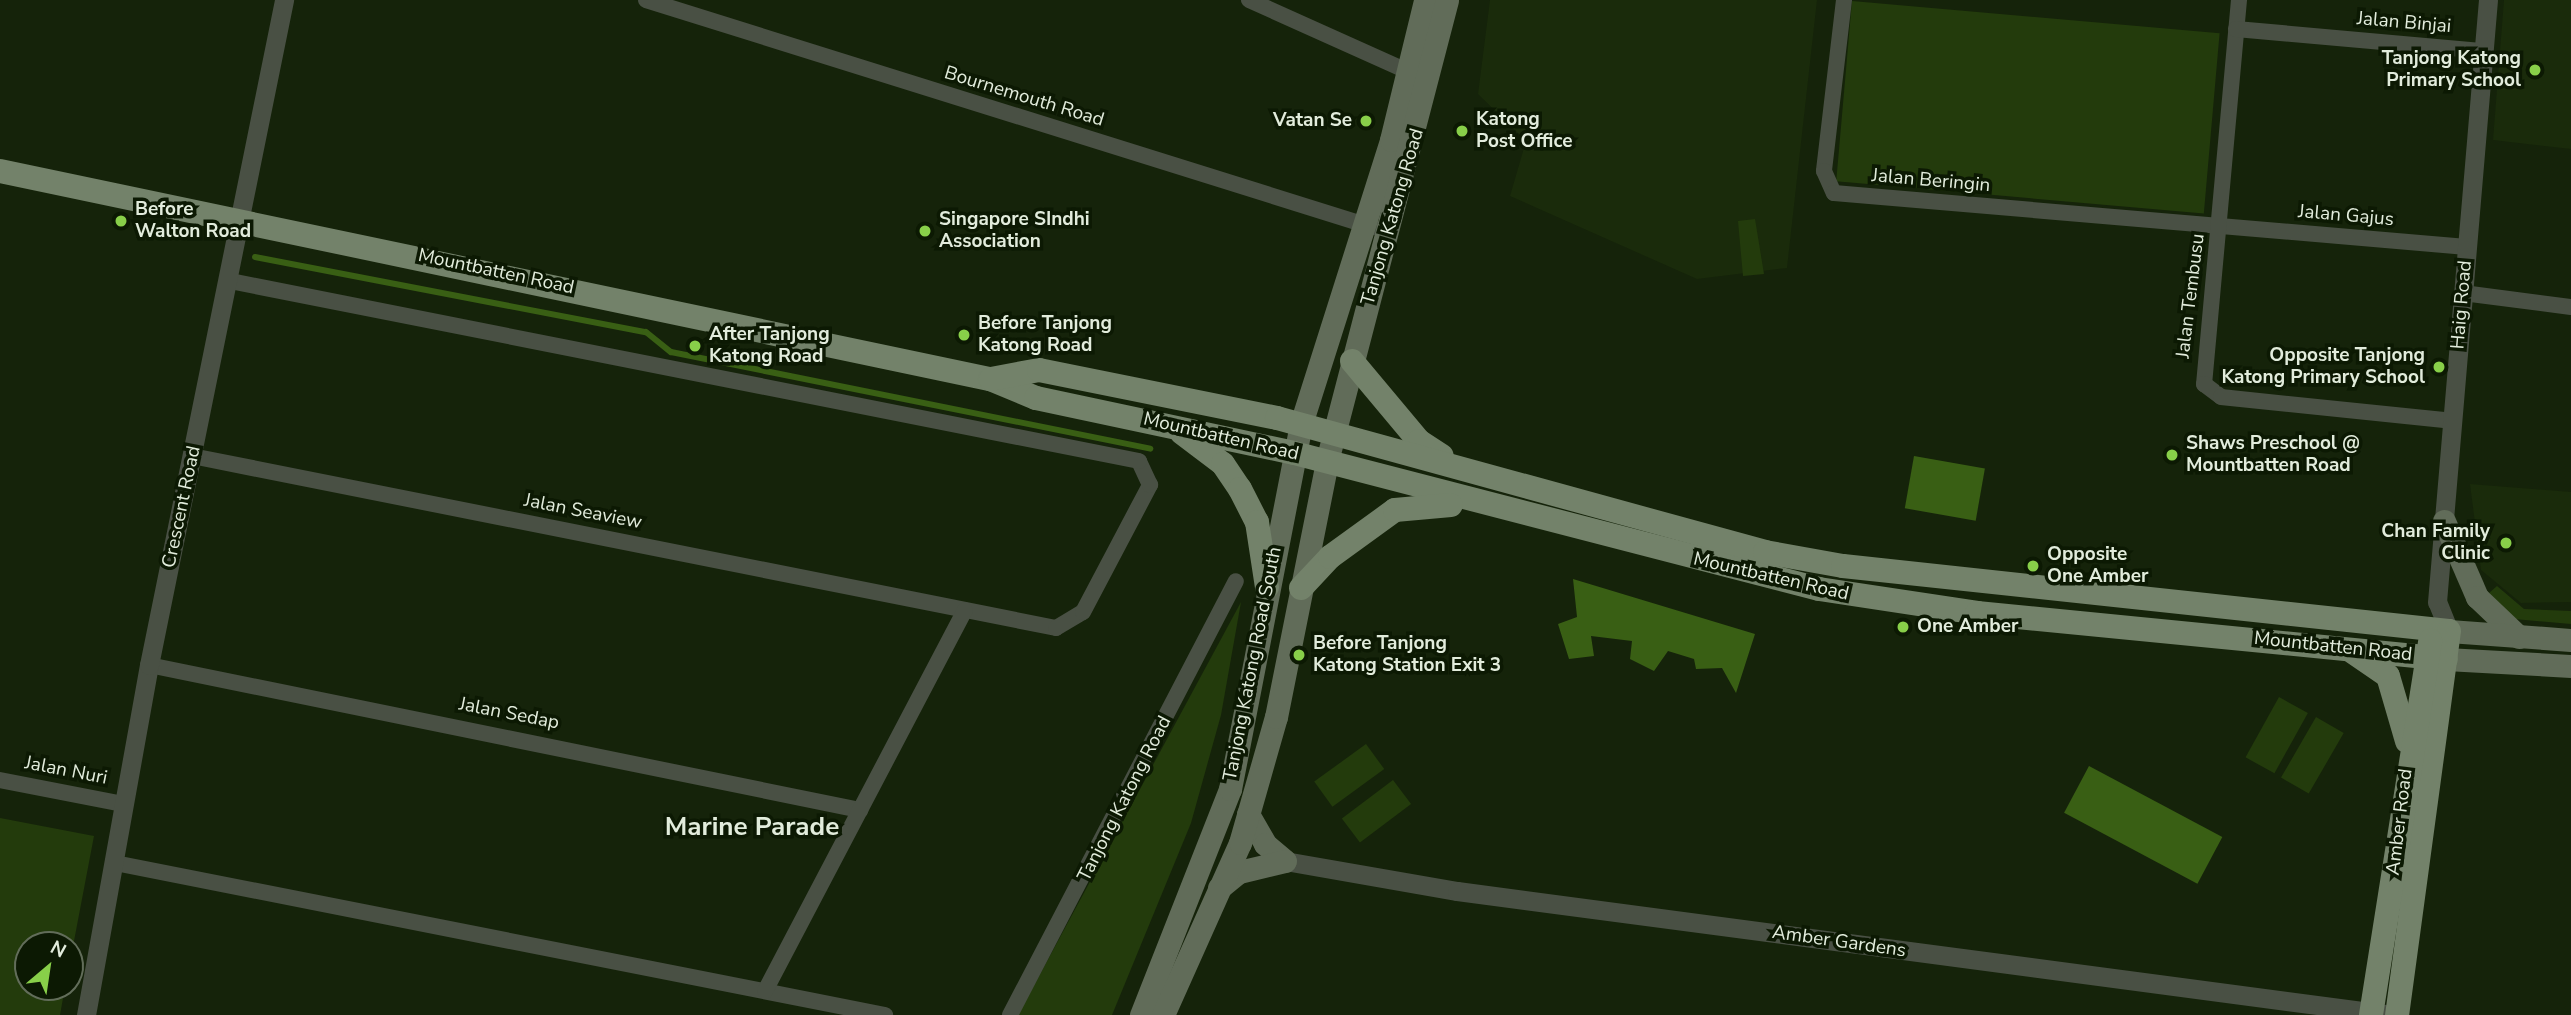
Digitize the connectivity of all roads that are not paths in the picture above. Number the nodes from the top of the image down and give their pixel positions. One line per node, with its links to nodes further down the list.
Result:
1 (284, 0): 13 (street, Crescent Road)
2 (646, 0): 14 (street, Bournemouth Road)
3 (1249, 0): 11 (street)
4 (1425, 0): 11 (main road, Tanjong Katong Road)
5 (1447, 0): 11 (main road, Tanjong Katong Road)
6 (1844, 0): 15 (street, Jalan Beringin)
7 (2239, 0): 9 (street, Jalan Tembusu)
8 (2488, 0): 10 (street, Haig Road)
9 (2236, 29): 10 (street, Jalan Binjai); 15 (street, Jalan Tembusu)
10 (2484, 51): 17 (street, Haig Road)
11 (1421, 77): 14 (main road, Tanjong Katong Road); 16 (main road, Tanjong Katong Road)
12 (0, 170): 13 (main road, Mountbatten Road)
13 (242, 218): 18 (street, Crescent Road); 22 (main road, Mountbatten Road)
14 (1363, 224): 16 (street, Bournemouth Road); 24 (main road, Tanjong Katong Road)
15 (2221, 226): 17 (street, Jalan Gajus); 23 (street, Jalan Tembusu)
16 (1390, 232): 21 (main road, Tanjong Katong Road)
17 (2467, 247): 19 (street, Haig Road)
18 (230, 281): 28 (street, Crescent Road); 36 (street, Jalan Seaview)
19 (2463, 293): 20 (street); 23 (street, Haig Road)
20 (2571, 307)
21 (1352, 361): 26 (main road, Tanjong Katong Road); 30 (main road)
22 (990, 379): 24 (main road, Mountbatten Road); 25 (main road, Mountbatten Road)
23 (2454, 421): 32 (street, Haig Road)
24 (1301, 424): 26 (main road, Mountbatten Road); 27 (main road, Tanjong Katong Road South)
25 (1168, 425): 27 (main road, Mountbatten Road); 34 (main road)
26 (1333, 433): 29 (main road, Tanjong Katong Road South); 30 (main road, Mountbatten Road)
27 (1294, 453): 29 (main road, Mountbatten Road); 34 (main road, Tanjong Katong Road South)
28 (192, 456): 36 (street, Jalan Seaview); 42 (street, Crescent Road)
29 (1327, 461): 31 (main road, Mountbatten Road); 35 (main road, Tanjong Katong Road South)
30 (1461, 468): 37 (main road, Mountbatten Road)
31 (1472, 502): 35 (main road); 40 (main road, Mountbatten Road)
32 (2444, 521): 37 (street, Haig Road); 38 (main road)
33 (1236, 581): 56 (street, Tanjong Katong Road)
34 (1267, 587): 57 (main road, Tanjong Katong Road South)
35 (1301, 588): 48 (main road, Tanjong Katong Road South)
36 (965, 610): 47 (street)
37 (2440, 624): 38 (main road, Mountbatten Road); 41 (main road, Amber Road)
38 (2519, 637): 39 (main road, Mountbatten Road)
39 (2571, 640)
40 (2343, 647): 41 (main road, Mountbatten Road); 44 (main road)
41 (2437, 658): 43 (main road, Mountbatten Road); 44 (main road, Amber Road); 53 (main road, Amber Road)
42 (149, 665): 46 (street, Crescent Road); 47 (street, Jalan Sedap)
43 (2571, 666)
44 (2409, 751): 53 (main road, Amber Road)
45 (0, 780): 46 (street, Jalan Nuri)
46 (124, 804): 50 (street, Crescent Road)
47 (860, 810): 52 (street)
48 (1248, 814): 49 (main road); 51 (main road, Tanjong Katong Road South)
49 (1285, 861): 51 (main road); 53 (street, Amber Gardens)
50 (115, 863): 52 (street); 54 (street, Crescent Road)
51 (1217, 889): 58 (main road, Tanjong Katong Road South)
52 (765, 991): 55 (street)
53 (2383, 1014)
54 (86, 1015)
55 (885, 1015)
56 (1010, 1015)
57 (1141, 1015)
58 (1163, 1015)

